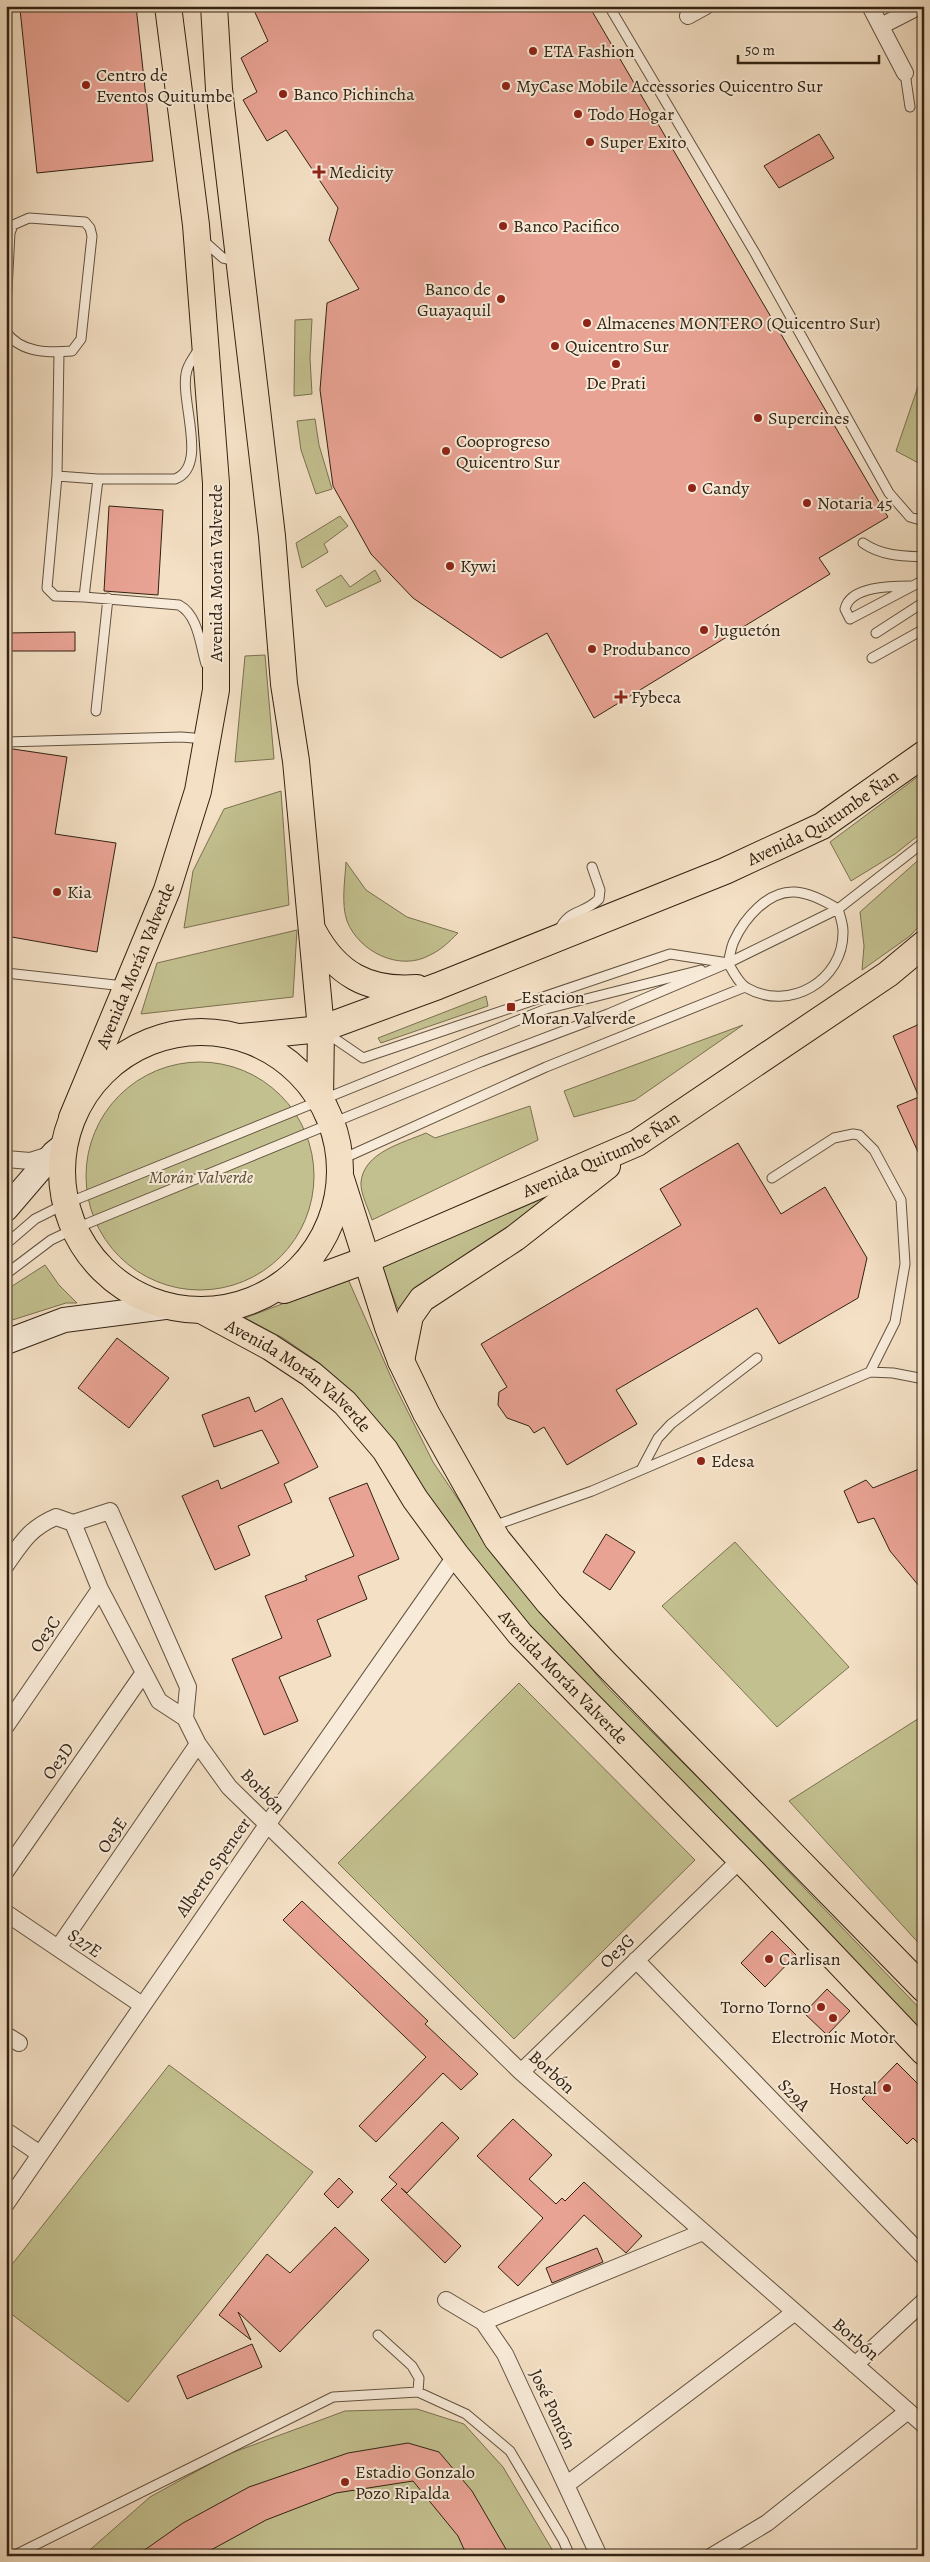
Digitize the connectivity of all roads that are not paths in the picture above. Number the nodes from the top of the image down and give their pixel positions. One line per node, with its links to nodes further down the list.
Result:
1 (168, 6): 11 (main road, Avenida Morán Valverde)
2 (214, 6): 12 (main road)
3 (609, 6): 19 (lane)
4 (706, 6): 7 (street)
5 (870, 6): 8 (street)
6 (920, 6): 8 (street)
7 (688, 16)
8 (881, 26): 9 (street)
9 (905, 72): 10 (lane)
10 (910, 107)
11 (196, 226): 12 (lane); 15 (main road, Avenida Morán Valverde)
12 (239, 262): 38 (main road)
13 (6, 309): 16 (lane)
14 (6, 332): 16 (lane)
15 (205, 338): 18 (lane); 30 (main road, Avenida Morán Valverde)
16 (59, 352): 17 (lane)
17 (56, 476): 18 (lane); 24 (lane)
18 (98, 479): 24 (lane)
19 (924, 521)
20 (863, 543): 21 (lane)
21 (924, 557)
22 (924, 580): 23 (lane)
23 (910, 586): 23 (lane)
24 (84, 596): 25 (lane)
25 (108, 598): 30 (lane); 31 (lane)
26 (924, 602): 28 (lane)
27 (924, 628): 29 (lane)
28 (876, 633)
29 (872, 658)
30 (216, 690): 32 (main road, Avenida Morán Valverde)
31 (96, 711)
32 (207, 740): 33 (lane); 43 (main road, Avenida Morán Valverde)
33 (6, 742)
34 (924, 754): 39 (main road, Avenida Quitumbe Ñan)
35 (924, 842): 37 (lane)
36 (592, 867): 39 (lane)
37 (838, 909): 41 (lane); 41 (lane); 45 (lane)
38 (312, 928): 44 (main road); 46 (main road)
39 (555, 939): 44 (main road, Avenida Quitumbe Ñan)
40 (924, 944): 50 (main road, Avenida Quitumbe Ñan)
41 (728, 964): 45 (lane); 46 (lane); 48 (lane); 48 (lane)
42 (6, 973): 43 (lane)
43 (127, 986): 49 (main road, Avenida Morán Valverde)
44 (438, 986): 46 (main road, Avenida Quitumbe Ñan)
45 (745, 987): 53 (lane)
46 (321, 1029): 47 (main road, Avenida Quitumbe Ñan); 48 (main road)
47 (238, 1037): 48 (main road); 49 (main road)
48 (325, 1108): 53 (main road); 55 (lane); 57 (lane)
49 (72, 1118): 51 (main road)
50 (637, 1143): 59 (main road, Avenida Quitumbe Ñan); 66 (main road)
51 (59, 1149): 52 (street); 55 (main road); 56 (main road)
52 (6, 1159)
53 (341, 1170): 59 (main road); 61 (main road)
54 (772, 1178): 67 (lane)
55 (65, 1204): 57 (main road); 58 (lane)
56 (6, 1209)
57 (74, 1230): 60 (lane); 62 (main road)
58 (6, 1244)
59 (366, 1260): 61 (main road, Avenida Quitumbe Ñan); 66 (main road)
60 (6, 1274)
61 (245, 1304): 63 (main road)
62 (165, 1307): 63 (main road); 64 (main road)
63 (203, 1311): 72 (main road, Avenida Morán Valverde)
64 (6, 1342)
65 (757, 1358): 69 (lane)
66 (401, 1360): 71 (main road)
67 (870, 1372): 68 (lane); 69 (lane)
68 (924, 1379)
69 (641, 1470): 71 (lane)
70 (73, 1523): 73 (street); 74 (street); 76 (street)
71 (489, 1527): 85 (main road)
72 (456, 1555): 79 (street, Alberto Spencer); 80 (main road, Avenida Morán Valverde)
73 (6, 1565)
74 (100, 1589): 75 (street); 77 (street, Oe3C)
75 (143, 1674): 76 (street); 81 (street, Oe3D)
76 (185, 1718): 78 (street, Borbón)
77 (6, 1726)
78 (198, 1744): 79 (street, Borbón); 83 (street, Oe3E)
79 (267, 1824): 86 (street, Alberto Spencer); 88 (street, Borbón)
80 (740, 1860): 84 (street, Oe3G); 87 (main road, Avenida Morán Valverde)
81 (6, 1871)
82 (6, 1913): 83 (street, S27E)
83 (58, 1948): 86 (street, S27E)
84 (636, 1960): 88 (street, Oe3G); 93 (street, S29A)
85 (924, 1989)
86 (142, 2005): 90 (street, Alberto Spencer)
87 (924, 2052)
88 (521, 2072): 92 (street, Borbón)
89 (6, 2131): 90 (street)
90 (40, 2154): 91 (street, Alberto Spencer)
91 (6, 2204)
92 (703, 2232): 96 (street, Borbón); 97 (street)
93 (924, 2257)
94 (446, 2300): 97 (street, José Pontón)
95 (924, 2301): 99 (street)
96 (795, 2312): 99 (street, Borbón); 103 (street)
97 (483, 2322): 103 (street, José Pontón)
98 (378, 2335): 100 (lane)
99 (855, 2365): 101 (street, Borbón)
100 (418, 2392): 104 (lane); 105 (lane)
101 (908, 2411): 102 (street, Borbón); 107 (street)
102 (924, 2425)
103 (566, 2485): 106 (street, José Pontón)
104 (13, 2556)
105 (570, 2556)
106 (599, 2556)
107 (712, 2556)

